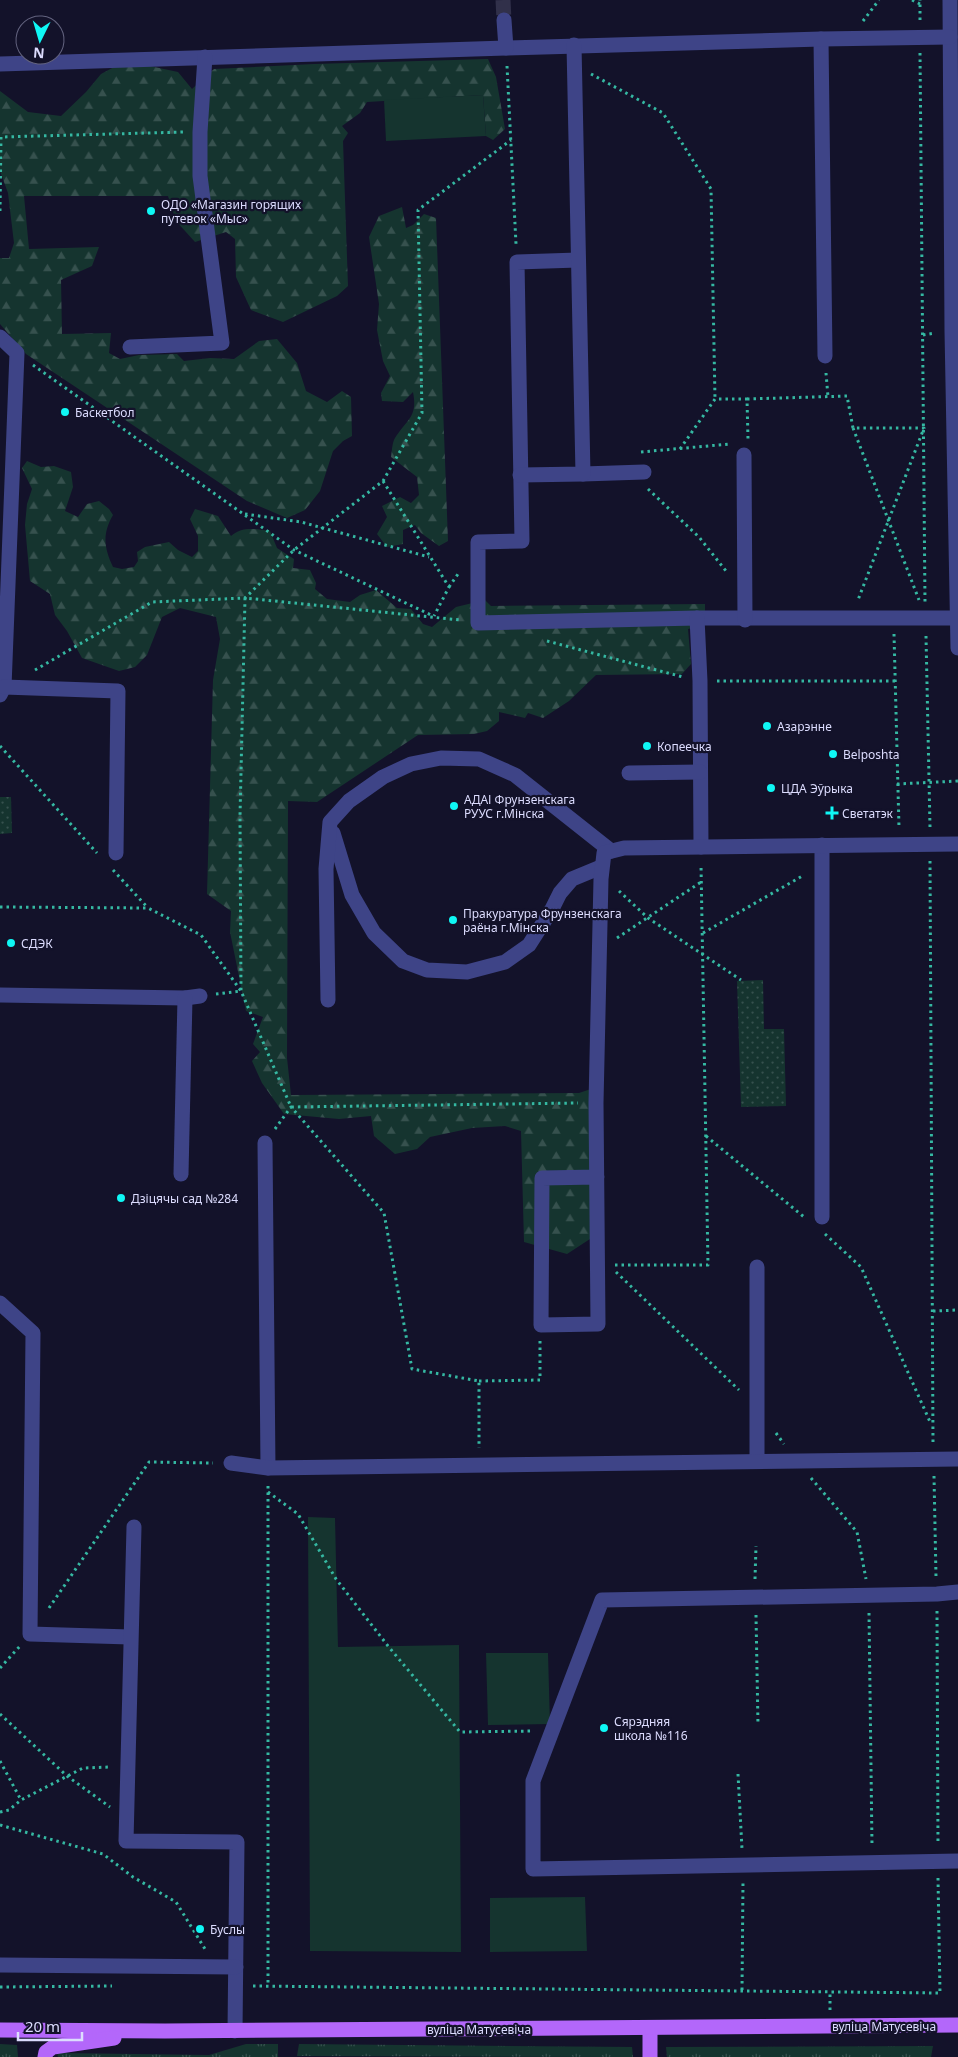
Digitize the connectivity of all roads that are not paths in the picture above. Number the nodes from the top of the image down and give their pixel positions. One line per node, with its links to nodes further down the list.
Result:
1 (950, 0): 3 (street)
2 (504, 20): 6 (street)
3 (950, 37): 4 (street); 18 (street)
4 (822, 38): 5 (street); 12 (street)
5 (574, 45): 6 (street); 9 (street)
6 (506, 48): 7 (street)
7 (205, 57): 8 (street); 11 (street)
8 (0, 64)
9 (578, 260): 15 (street); 16 (street)
10 (0, 337): 21 (street)
11 (130, 347)
12 (825, 356)
13 (743, 447): 19 (street)
14 (637, 472): 15 (street)
15 (583, 474): 16 (street)
16 (520, 475): 17 (street)
17 (698, 618): 19 (street); 22 (street)
18 (958, 618): 19 (street); 20 (street)
19 (745, 620)
20 (958, 648)
21 (2, 691): 29 (street)
22 (700, 772): 23 (street); 26 (street)
23 (629, 773)
24 (330, 822): 28 (street); 30 (street); 32 (street)
25 (958, 844): 27 (street)
26 (700, 847): 27 (street); 28 (street)
27 (822, 850): 36 (street)
28 (611, 851): 30 (street)
29 (110, 856)
30 (601, 867): 35 (street)
31 (0, 995): 34 (street)
32 (328, 1000)
33 (265, 1143): 42 (street)
34 (181, 1174)
35 (597, 1177): 35 (street)
36 (822, 1224)
37 (757, 1267): 40 (street)
38 (0, 1303): 45 (street)
39 (958, 1459): 40 (street)
40 (757, 1461): 42 (street)
41 (231, 1463): 42 (street)
42 (268, 1468)
43 (134, 1527): 45 (street)
44 (958, 1592): 46 (street)
45 (130, 1637): 48 (street)
46 (958, 1861)
47 (0, 1965): 48 (street)
48 (236, 1967): 53 (street)
49 (958, 2025): 50 (main road, вуліца Матусевіча)
50 (650, 2028): 53 (main road, вуліца Матусевіча); 55 (main road)
51 (0, 2030): 52 (main road, вуліца Матусевіча)
52 (165, 2031): 53 (main road, вуліца Матусевіча); 54 (main road)
53 (235, 2031)
54 (45, 2057)
55 (650, 2057)

